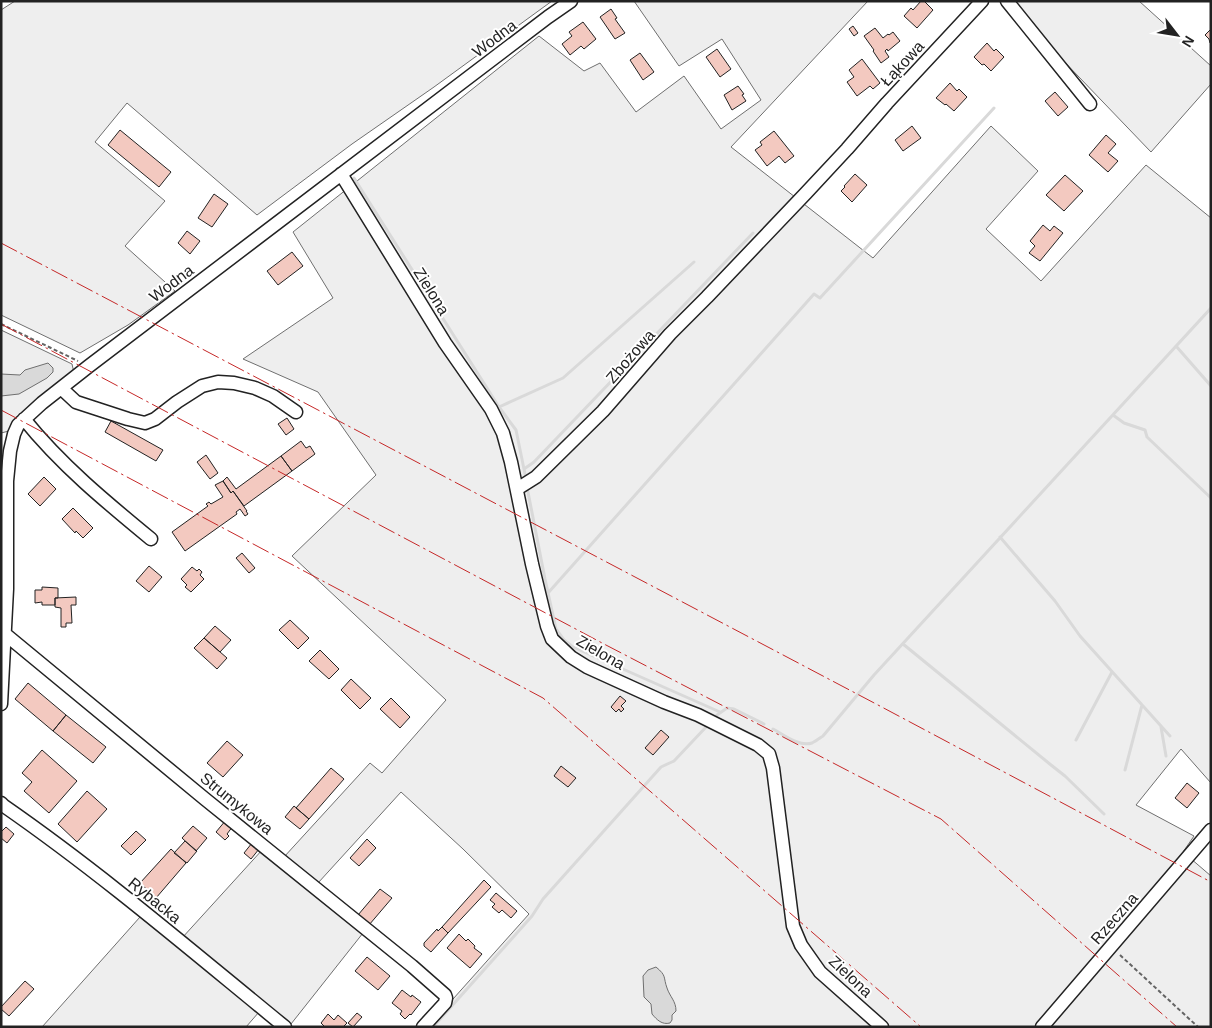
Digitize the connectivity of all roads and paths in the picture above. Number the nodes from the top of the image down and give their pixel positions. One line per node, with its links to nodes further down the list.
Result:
1 (571, 1): 5 (street, Wodna)
2 (982, 1): 6 (street, Łąkowa)
3 (1007, 1): 4 (street)
4 (1090, 104)
5 (340, 174): 8 (street, Wodna); 12 (street, Zielona)
6 (763, 238): 12 (street, Zbożowa)
7 (1, 324): 8 (path)
8 (89, 366): 9 (street, Wodna)
9 (61, 388): 10 (street); 11 (street, Wodna)
10 (296, 412)
11 (24, 419): 13 (street); 14 (street, Wodna)
12 (517, 489): 21 (street, Zielona)
13 (151, 539)
14 (5, 634): 15 (street, Wodna); 20 (street, Strumykowa)
15 (1, 704)
16 (1, 803): 19 (street, Rybacka)
17 (1211, 830): 18 (street, Rzeczna)
18 (1111, 946): 22 (street, Rzeczna); 23 (path)
19 (285, 1027)
20 (423, 1027)
21 (882, 1027)
22 (1042, 1027)
23 (1198, 1027)

